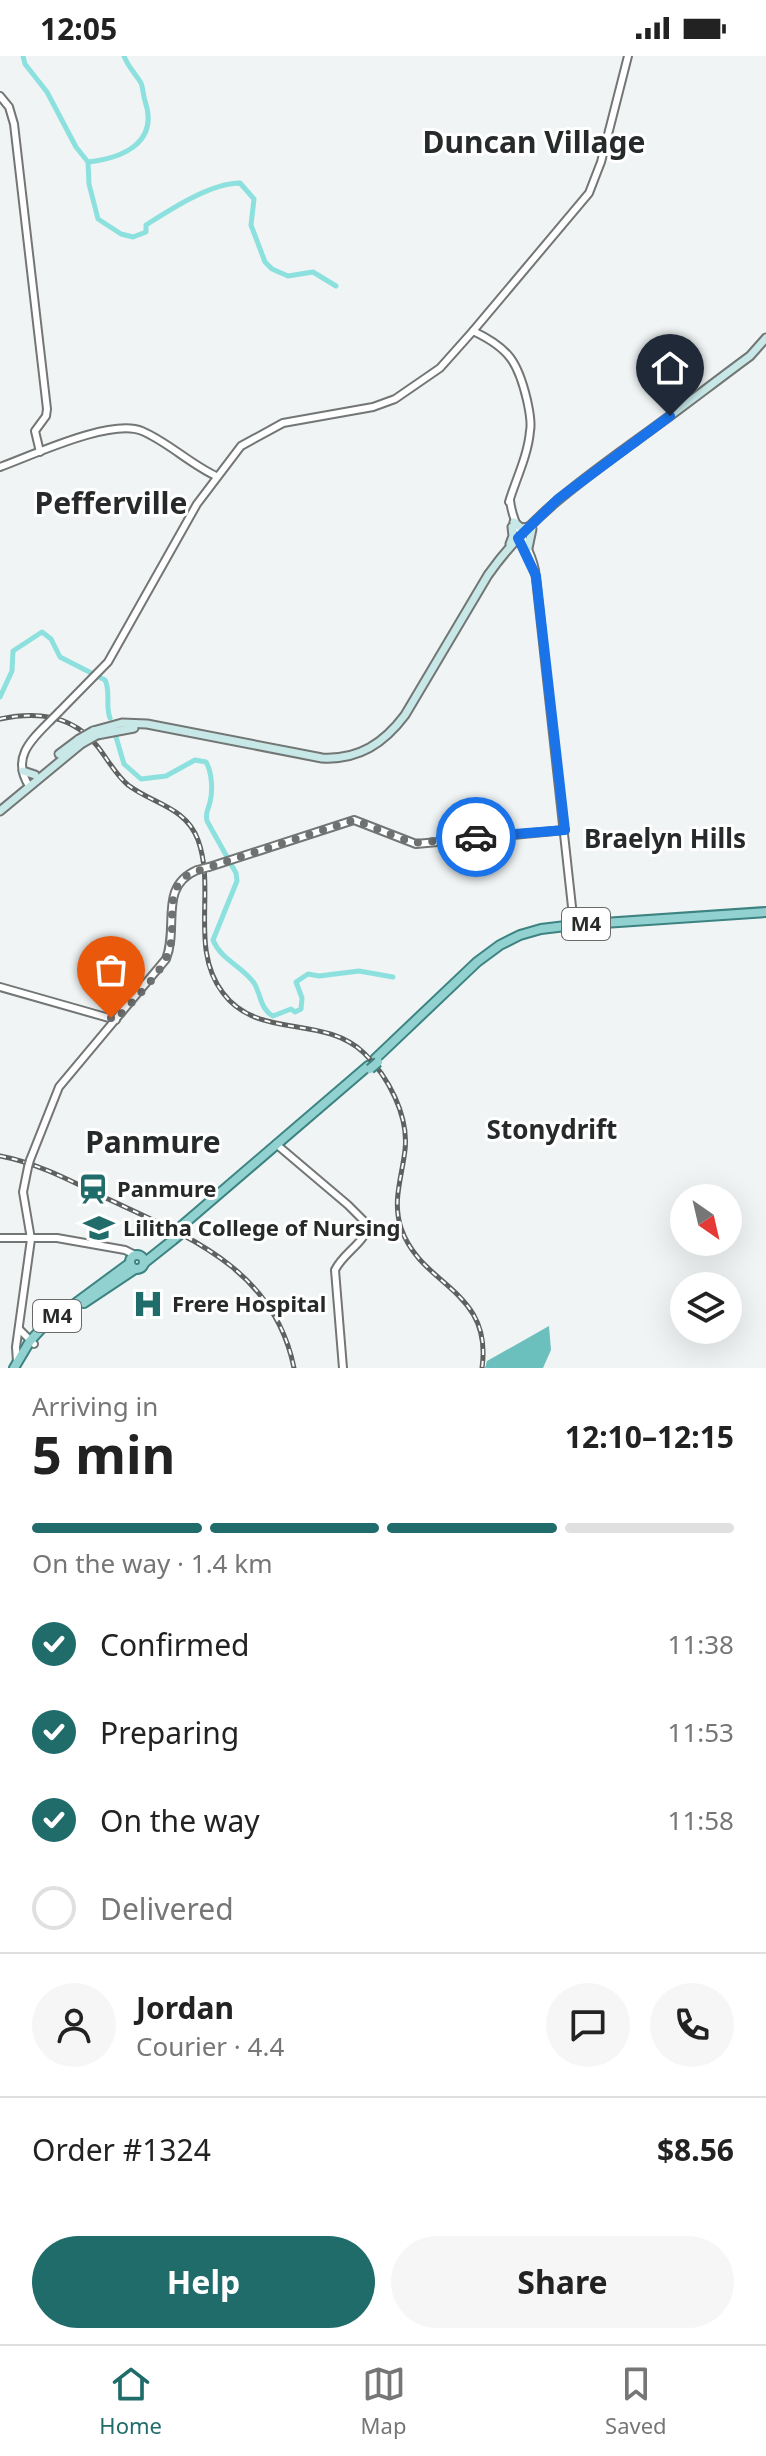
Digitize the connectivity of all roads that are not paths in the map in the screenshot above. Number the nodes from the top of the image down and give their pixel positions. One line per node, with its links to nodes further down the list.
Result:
1 (628, 56): 3 (street)
2 (0, 96): 5 (street)
3 (473, 331): 7 (street); 8 (street)
4 (766, 341): 9 (main road)
5 (40, 452): 6 (street); 7 (street)
6 (0, 467)
7 (216, 476): 17 (street, bridge)
8 (513, 524): 9 (main road); 10 (street); 11 (main road)
9 (531, 528): 10 (main road)
10 (522, 542): 11 (main road); 12 (street); 14 (street); 15 (main road)
11 (502, 555): 15 (main road)
12 (534, 561): 13 (street); 14 (street)
13 (542, 563)
14 (536, 576): 22 (street)
15 (163, 728): 16 (main road, bridge)
16 (80, 742): 18 (main road); 19 (main road)
17 (23, 771): 18 (main road); 19 (street)
18 (35, 775): 19 (main road)
19 (27, 785): 20 (main road); 21 (main road)
20 (0, 805)
21 (0, 811)
22 (565, 830): 24 (street); 26 (street, bridge)
23 (766, 912): 24 (main road, M4)
24 (574, 925): 27 (main road, M4, bridge)
25 (0, 987): 26 (street)
26 (116, 1020): 29 (street)
27 (278, 1146): 30 (main road, M4, bridge); 34 (street)
28 (0, 1238): 29 (street)
29 (31, 1239): 30 (street); 31 (street)
30 (135, 1261): 32 (main road, M4)
31 (19, 1329): 32 (street); 33 (street)
32 (32, 1342): 33 (main road, M4)
33 (18, 1365)
34 (343, 1368)

